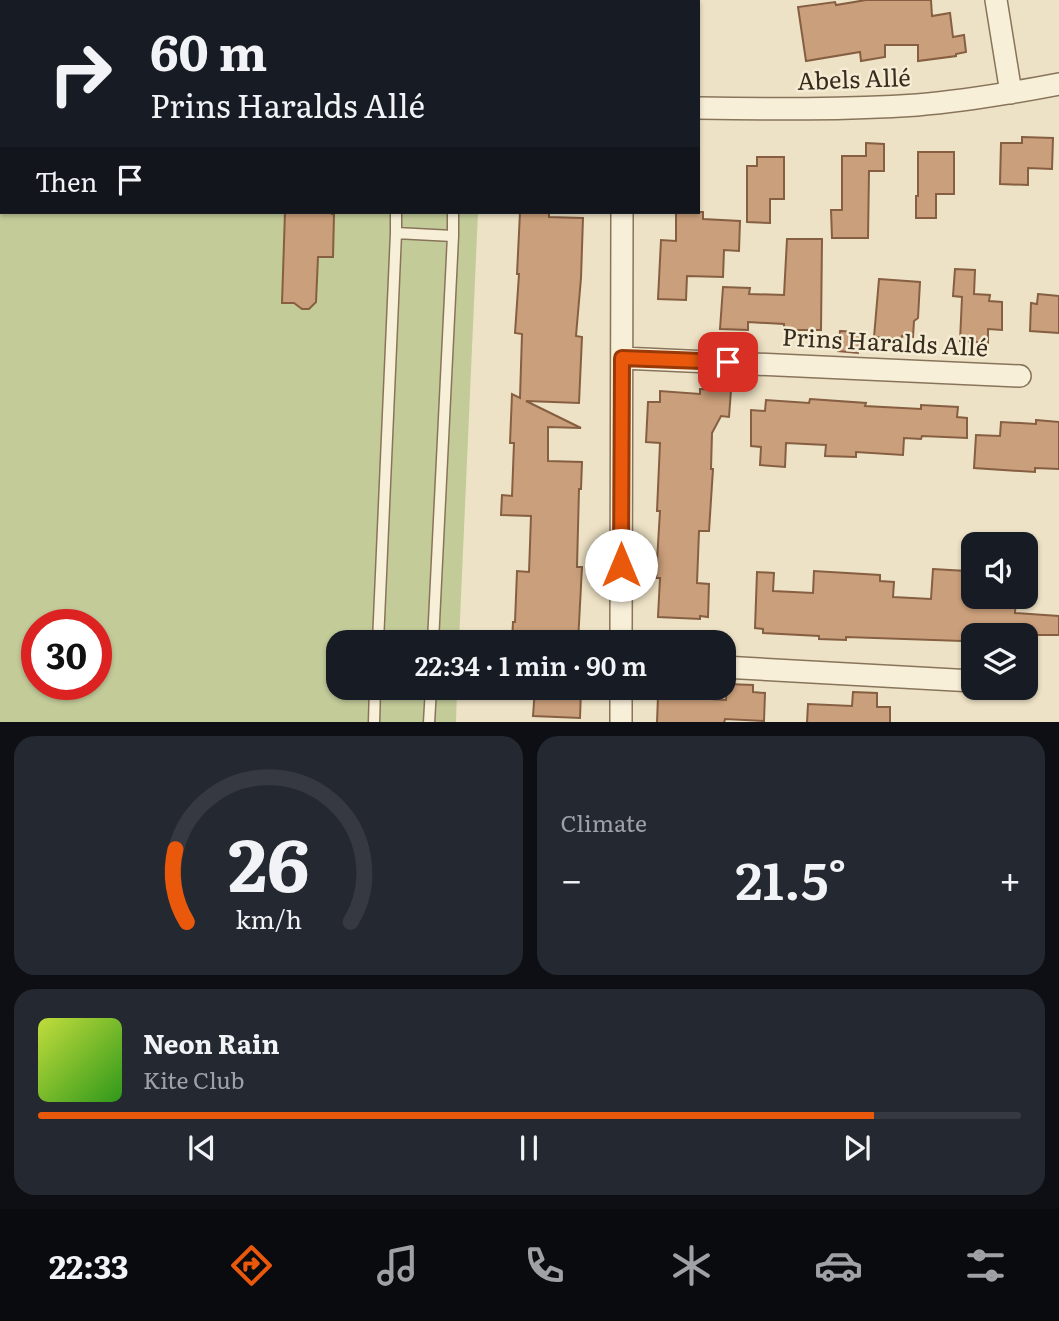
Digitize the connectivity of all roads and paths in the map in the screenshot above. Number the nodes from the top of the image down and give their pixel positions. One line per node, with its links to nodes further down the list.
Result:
1 (996, 0): 3 (street)
2 (1059, 83): 3 (street, Abels Allé)
3 (1011, 93): 4 (street, Abels Allé)
4 (700, 108)
5 (396, 214): 8 (lane)
6 (453, 214): 9 (lane)
7 (622, 214): 10 (street)
8 (396, 233): 9 (lane); 12 (lane)
9 (453, 236): 13 (lane)
10 (622, 358): 11 (street, Prins Haralds Allé); 14 (street)
11 (1020, 376)
12 (378, 630)
13 (434, 630)
14 (621, 630)
15 (736, 668): 16 (street)
16 (961, 680)
17 (375, 700): 20 (lane)
18 (430, 700): 21 (lane)
19 (621, 700): 22 (street)
20 (374, 722)
21 (429, 722)
22 (621, 722)

